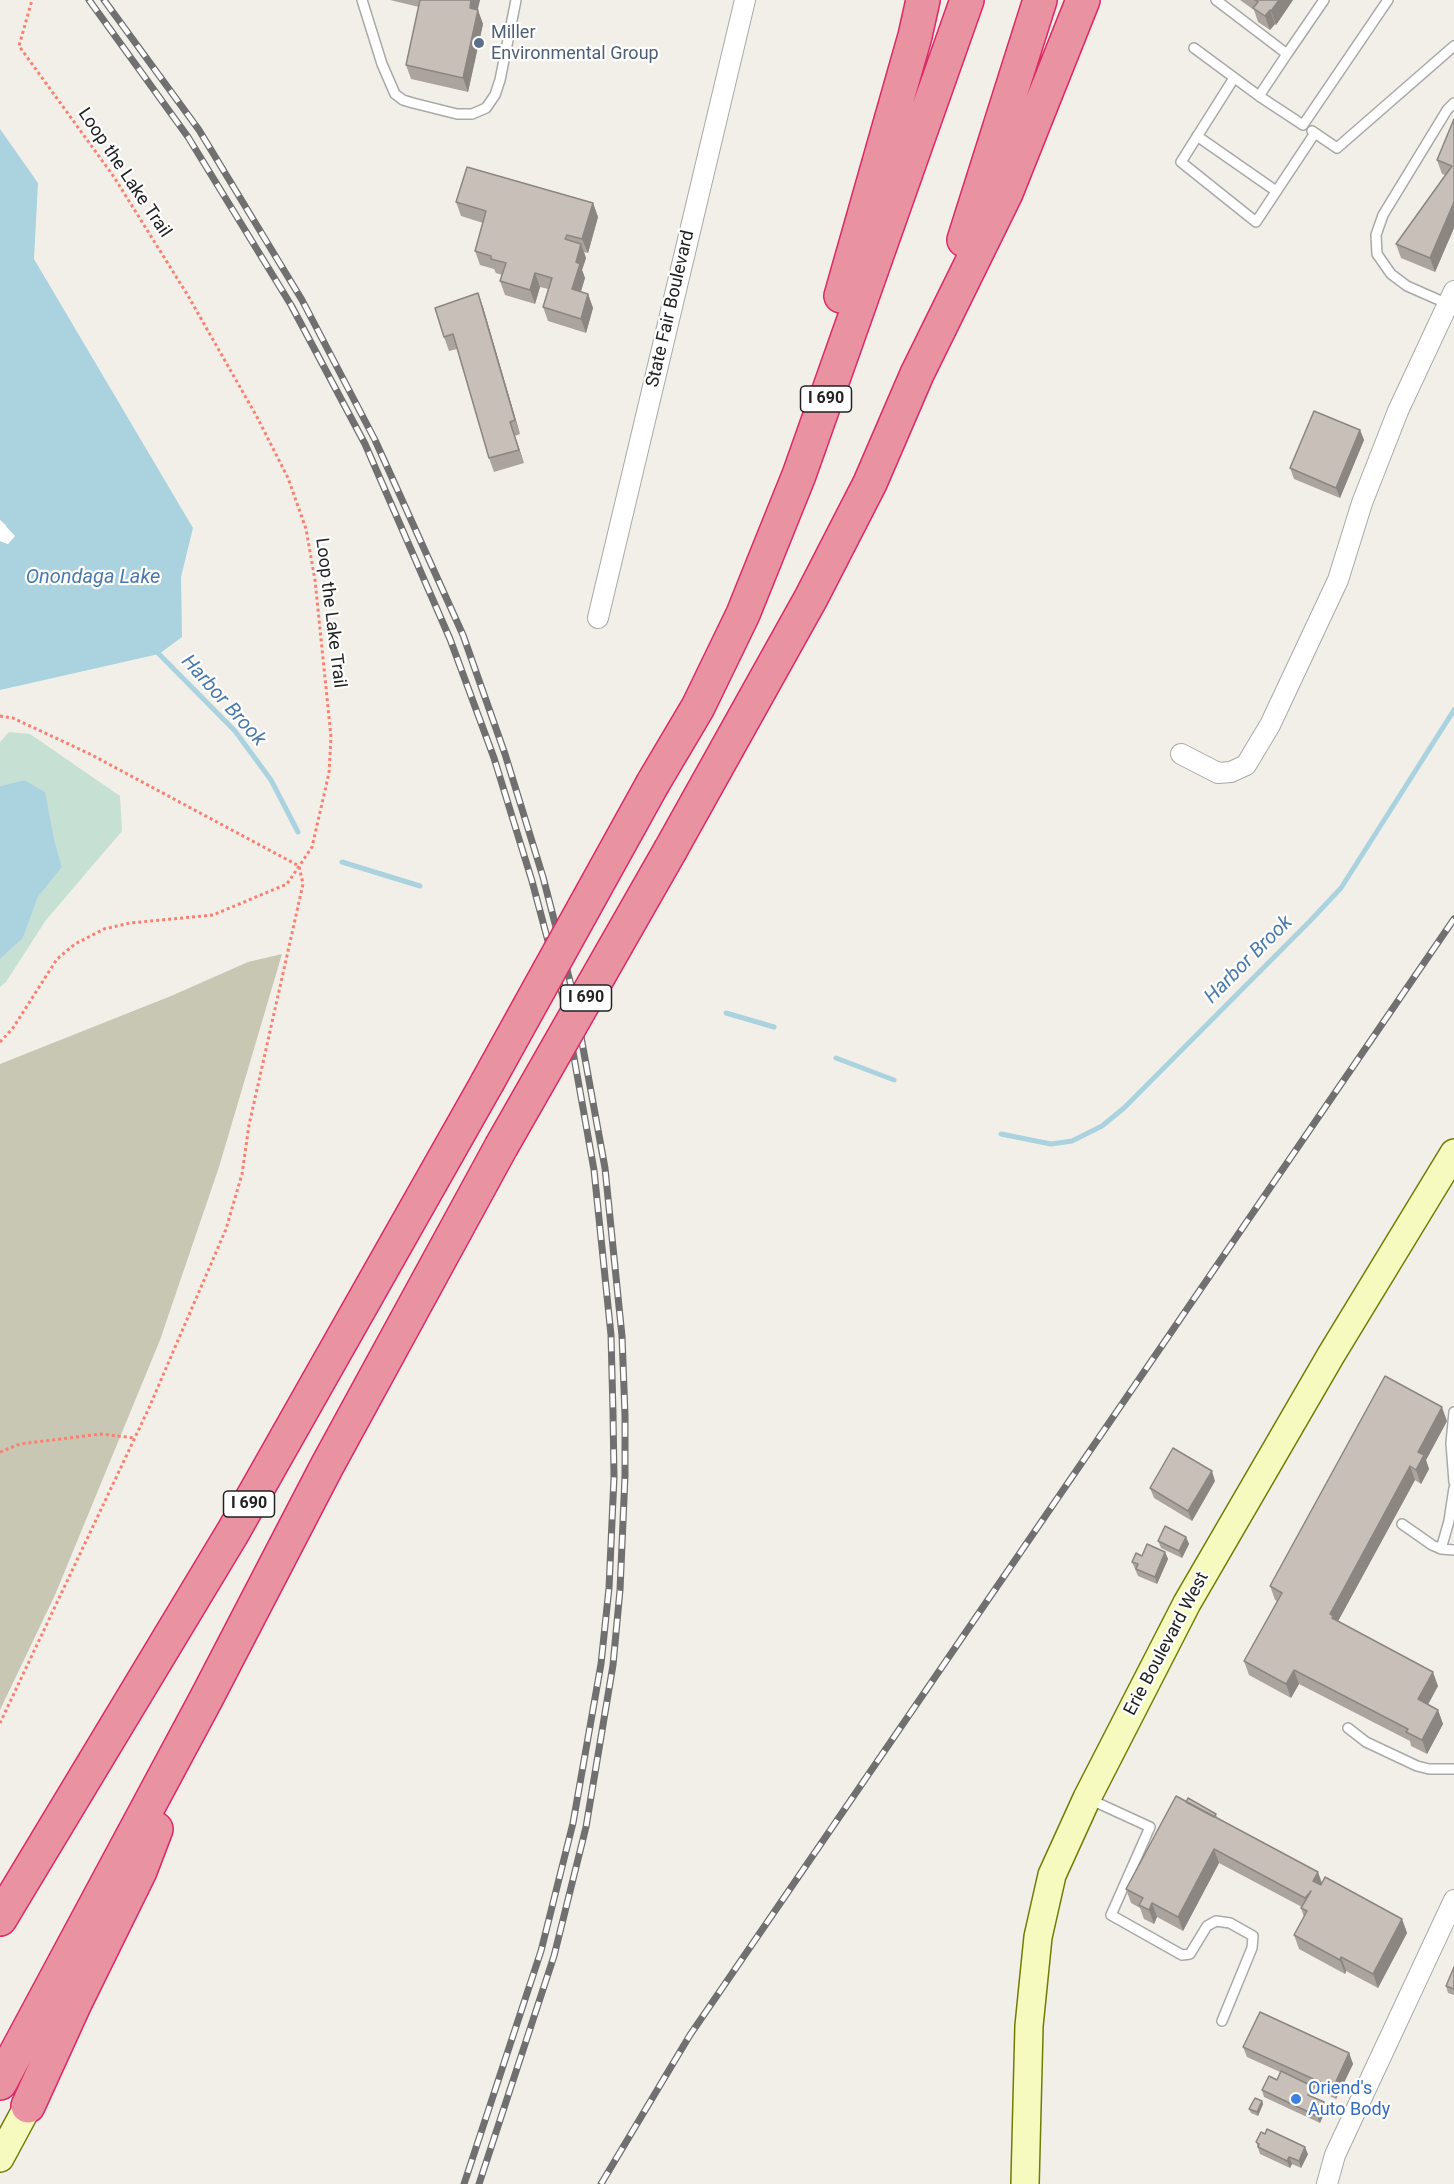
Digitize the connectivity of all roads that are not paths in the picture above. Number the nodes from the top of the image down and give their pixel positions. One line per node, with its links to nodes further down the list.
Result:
1 (362, 0): 2 (lane)
2 (516, 0)
3 (744, 0): 24 (street, State Fair Boulevard)
4 (923, 0): 23 (highway)
5 (967, 0): 23 (highway, I 690)
6 (1040, 0): 22 (highway, I 690)
7 (1083, 0): 22 (highway)
8 (1216, 0): 13 (lane)
9 (1324, 0): 13 (lane)
10 (1388, 0): 17 (lane)
11 (1454, 46): 18 (lane)
12 (1194, 48): 14 (lane)
13 (1287, 54): 15 (lane)
14 (1234, 78): 15 (lane); 19 (lane)
15 (1259, 96): 17 (lane)
16 (1454, 103): 21 (lane)
17 (1303, 125): 18 (lane)
18 (1315, 133): 20 (lane)
19 (1197, 136): 20 (lane); 20 (lane)
20 (1276, 191)
21 (1451, 297): 25 (street)
22 (917, 374): 33 (highway, I 690, bridge)
23 (799, 476): 38 (highway, I 690, bridge)
24 (598, 618)
25 (1181, 754)
26 (1454, 1153): 36 (main road, Erie Boulevard West)
27 (1454, 1412): 28 (lane)
28 (1454, 1482)
29 (1454, 1488): 31 (lane)
30 (1402, 1524): 31 (lane)
31 (1441, 1549): 32 (lane)
32 (1454, 1550)
33 (206, 1699): 40 (highway, I 690); 41 (highway)
34 (1348, 1728): 35 (lane)
35 (1454, 1769)
36 (1087, 1798): 39 (lane); 43 (main road, Erie Boulevard West)
37 (1454, 1900): 44 (street)
38 (0, 1919)
39 (1222, 2021)
40 (0, 2083)
41 (28, 2106): 42 (main road)
42 (0, 2158)
43 (1024, 2184)
44 (1327, 2184)

